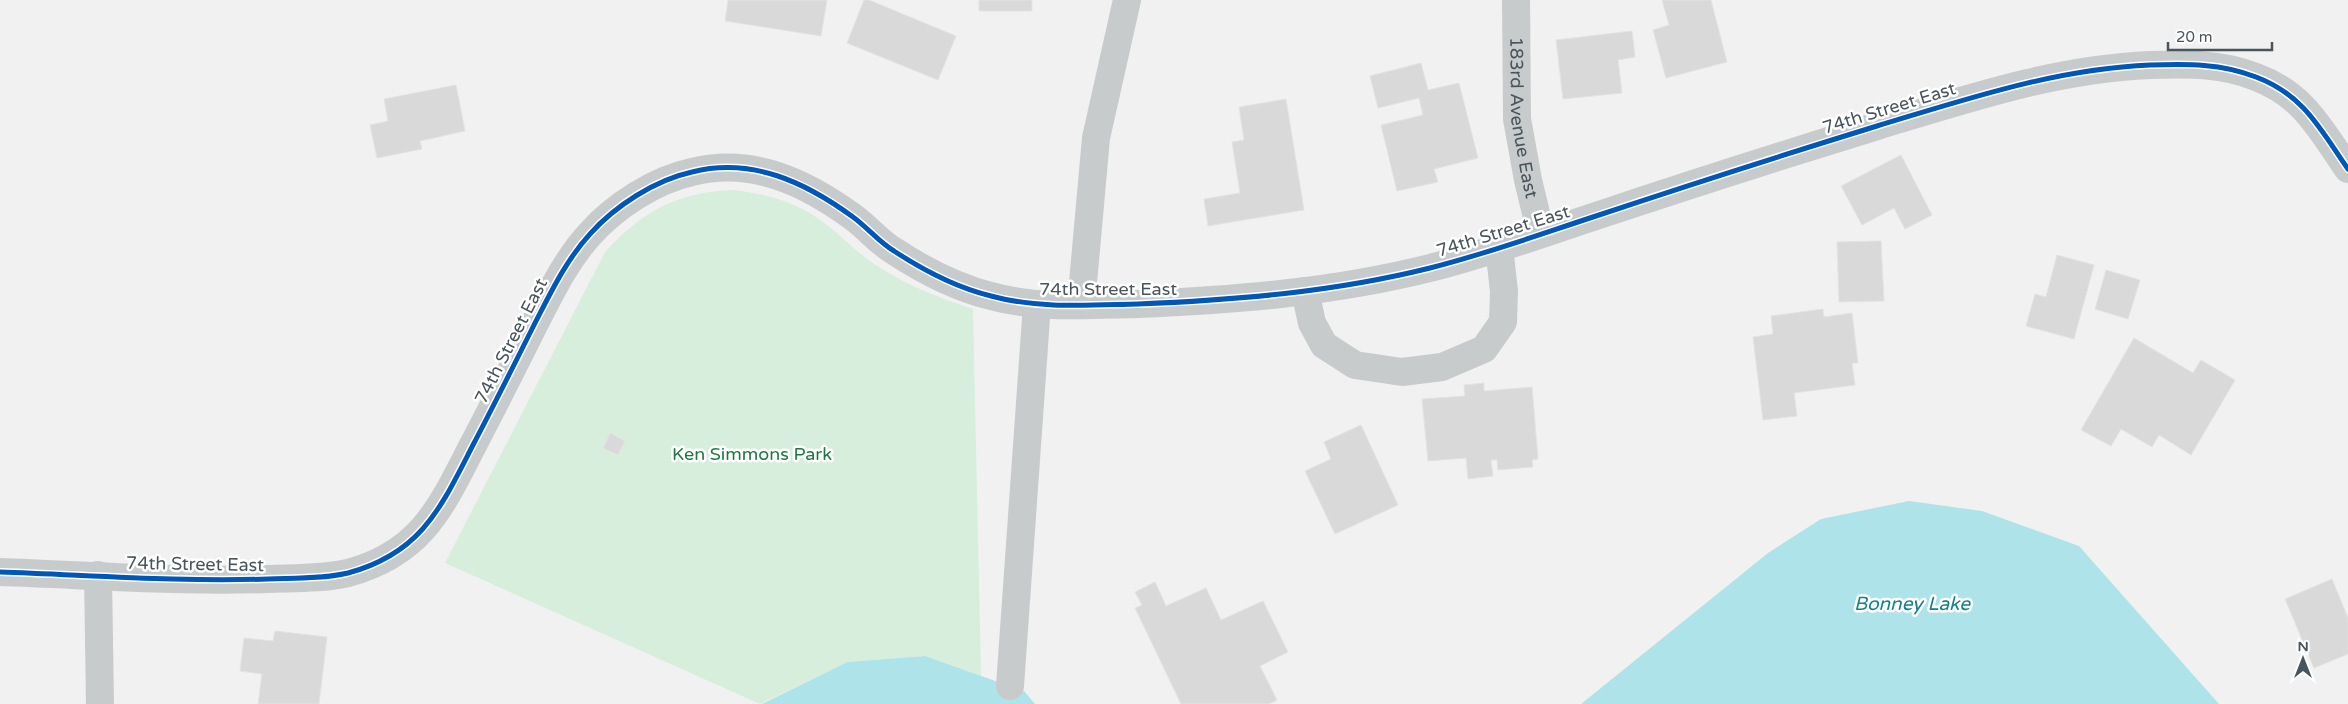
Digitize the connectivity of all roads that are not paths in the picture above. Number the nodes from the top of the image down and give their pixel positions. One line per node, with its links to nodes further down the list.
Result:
1 (1127, 0): 8 (street)
2 (1516, 0): 4 (street, 183rd Avenue East)
3 (2341, 158): 4 (street, 74th Street East)
4 (1541, 234): 5 (street, 74th Street East)
5 (1499, 247): 6 (street, 74th Street East); 6 (street)
6 (1305, 292): 8 (street, 74th Street East)
7 (1036, 304): 8 (street, 74th Street East); 10 (street, 74th Street East); 11 (street)
8 (1082, 305)
9 (0, 572): 10 (street, 74th Street East)
10 (98, 575): 12 (street)
11 (1010, 686)
12 (100, 704)

